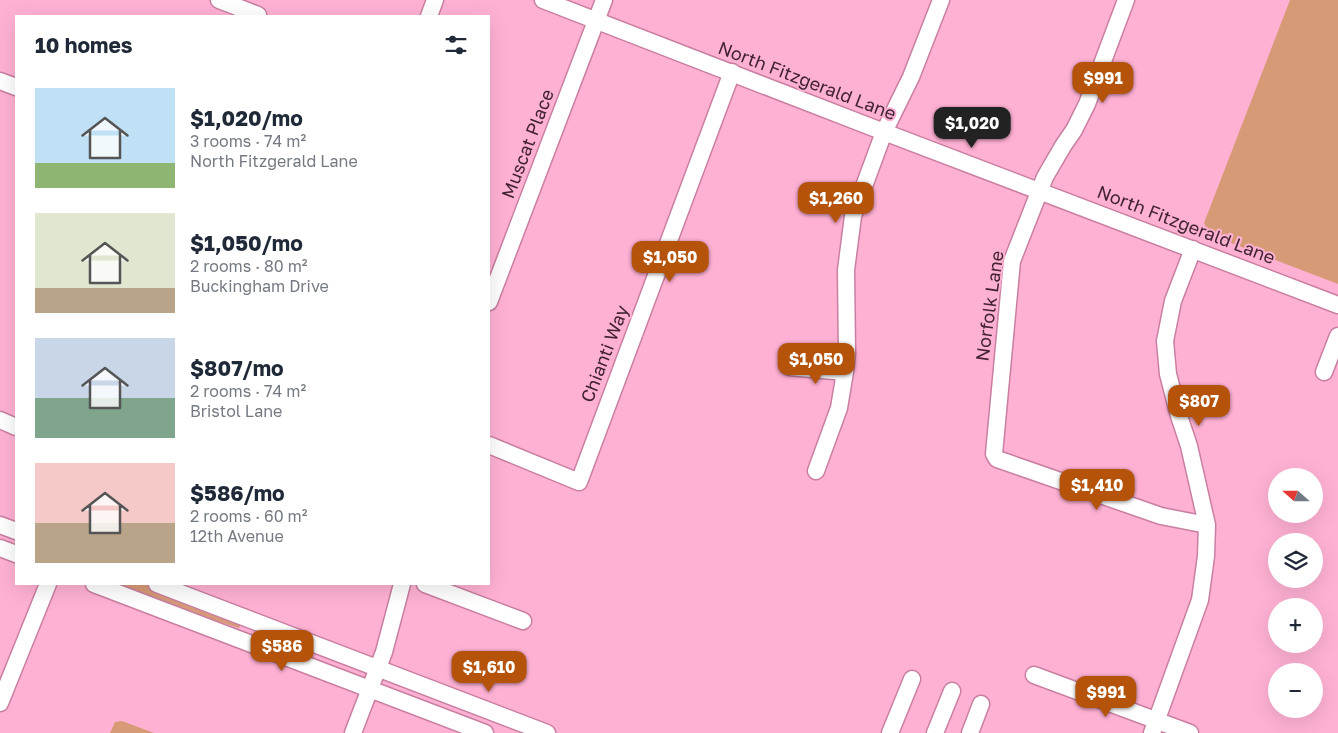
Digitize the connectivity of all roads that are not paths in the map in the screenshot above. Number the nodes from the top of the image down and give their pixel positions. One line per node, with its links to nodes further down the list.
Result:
1 (219, 0): 7 (street)
2 (434, 0): 8 (street)
3 (543, 0): 9 (street, North Fitzgerald Lane)
4 (604, 0): 9 (street, Muscat Place)
5 (941, 0): 13 (street)
6 (1126, 0): 14 (street, Norfolk Lane)
7 (260, 10)
8 (429, 15)
9 (596, 20): 10 (street, North Fitzgerald Lane); 16 (street, Muscat Place)
10 (732, 72): 13 (street, North Fitzgerald Lane); 24 (street, Chianti Way)
11 (0, 81): 12 (street)
12 (15, 87)
13 (884, 132): 14 (street, North Fitzgerald Lane); 20 (street)
14 (1039, 191): 15 (street, North Fitzgerald Lane); 27 (street, Norfolk Lane)
15 (1193, 249): 17 (street, North Fitzgerald Lane); 27 (street)
16 (490, 299)
17 (1338, 305)
18 (1338, 336): 21 (street)
19 (789, 367): 20 (street)
20 (846, 372): 25 (street)
21 (1324, 372)
22 (0, 420): 23 (street)
23 (15, 427)
24 (490, 445)
25 (816, 471)
26 (0, 525): 28 (street)
27 (1207, 525): 44 (street)
28 (15, 531)
29 (0, 548): 30 (street)
30 (15, 554)
31 (48, 585): 42 (street)
32 (97, 585): 40 (street)
33 (159, 585): 37 (street)
34 (402, 585): 37 (street)
35 (428, 585): 36 (street)
36 (523, 621)
37 (378, 668): 40 (street); 47 (street)
38 (1034, 675): 44 (street)
39 (912, 679): 48 (street)
40 (370, 689): 45 (street); 46 (street)
41 (952, 691): 49 (street)
42 (0, 704)
43 (981, 704): 50 (street)
44 (1155, 727): 51 (street)
45 (353, 733)
46 (485, 733)
47 (548, 733)
48 (890, 733)
49 (935, 733)
50 (970, 733)
51 (1190, 733)

